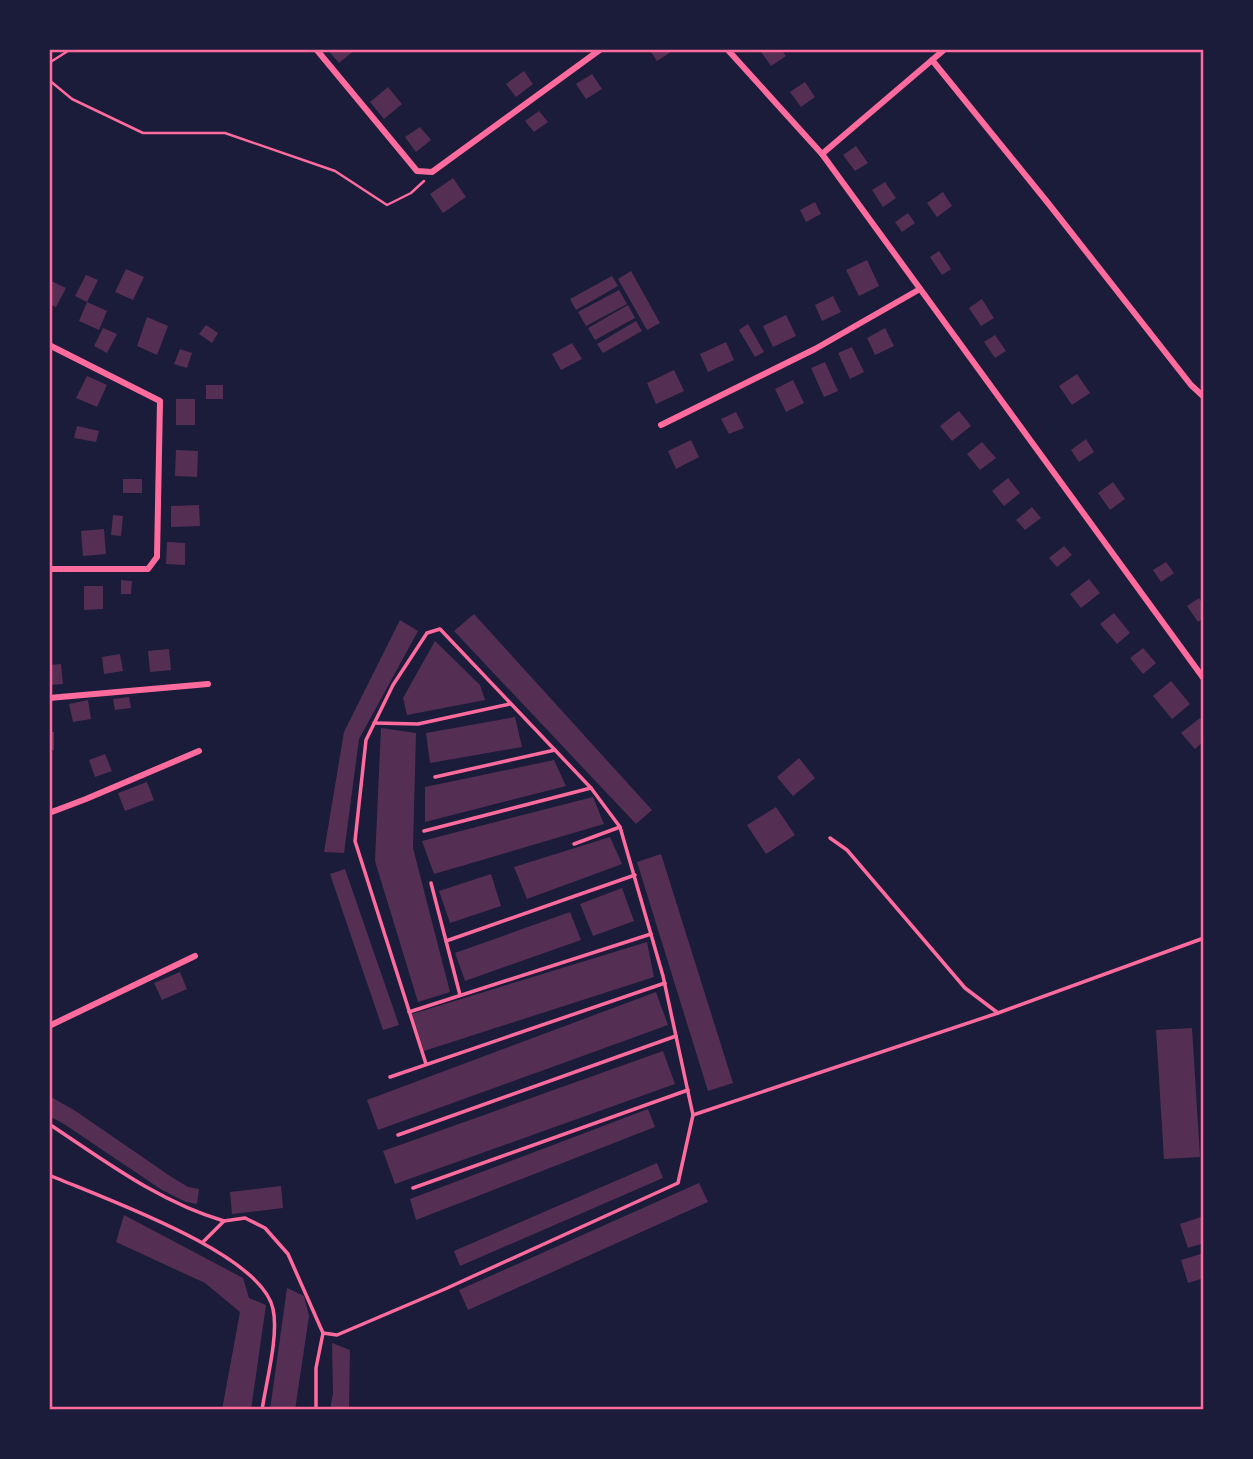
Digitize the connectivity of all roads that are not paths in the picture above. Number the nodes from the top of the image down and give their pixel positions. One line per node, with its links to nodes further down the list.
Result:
1 (316, 49): 2 (street)
2 (601, 49)
3 (727, 49): 6 (street)
4 (945, 49): 5 (street)
5 (932, 60): 6 (street); 9 (street)
6 (822, 154): 7 (street)
7 (920, 289): 10 (street); 12 (street)
8 (49, 345): 11 (street)
9 (1204, 397)
10 (661, 425)
11 (49, 569)
12 (1204, 679)
13 (208, 684): 14 (street)
14 (49, 698)
15 (511, 704): 16 (lane); 16 (lane); 17 (lane)
16 (374, 723): 34 (lane)
17 (555, 750): 19 (lane); 20 (lane)
18 (199, 751): 21 (street)
19 (435, 777)
20 (591, 788): 22 (lane); 23 (lane)
21 (49, 813)
22 (620, 827): 25 (lane); 26 (lane)
23 (424, 831)
24 (830, 838): 35 (lane)
25 (574, 844)
26 (635, 876): 28 (lane); 30 (lane)
27 (431, 883): 30 (lane)
28 (652, 934): 32 (lane); 33 (lane)
29 (1204, 938): 35 (lane)
30 (446, 941): 33 (lane)
31 (195, 956): 36 (street)
32 (665, 983): 37 (lane); 38 (lane)
33 (460, 995): 34 (lane)
34 (409, 1012): 38 (lane)
35 (998, 1013): 41 (lane)
36 (49, 1026)
37 (676, 1036): 40 (lane); 43 (lane)
38 (426, 1064): 39 (lane)
39 (390, 1077)
40 (688, 1090): 41 (lane); 45 (lane)
41 (693, 1115): 48 (lane)
42 (49, 1124): 46 (lane)
43 (398, 1135)
44 (49, 1175): 47 (lane)
45 (413, 1188)
46 (225, 1222): 47 (lane); 48 (lane)
47 (204, 1242): 49 (lane)
48 (323, 1333): 50 (lane)
49 (262, 1410)
50 (316, 1410)

